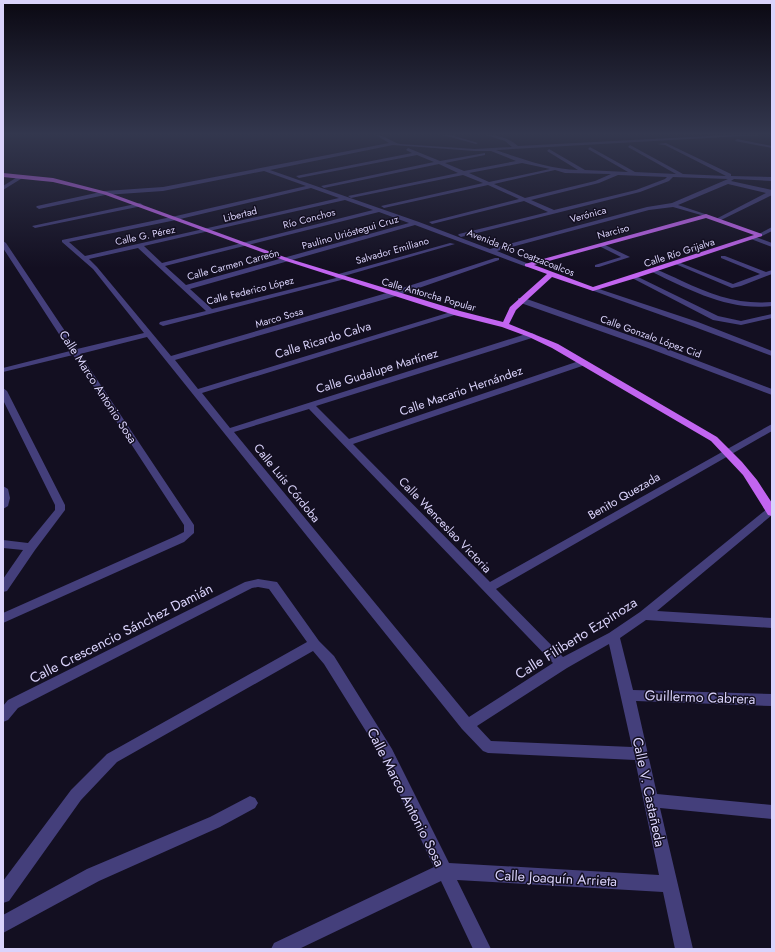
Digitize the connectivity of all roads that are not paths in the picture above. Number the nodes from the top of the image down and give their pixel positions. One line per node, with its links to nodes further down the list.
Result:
1 (17, 179): 16 (street)
2 (47, 179): 18 (main road, Calle Antorcha Popular)
3 (211, 179): 18 (street)
4 (293, 179): 14 (street, Avenida Río Coatzacoalcos)
5 (357, 179): 15 (street)
6 (431, 179): 19 (street, Libertad)
7 (477, 179): 13 (street)
8 (504, 179): 13 (street, Río Conchos)
9 (604, 179): 20 (street)
10 (668, 179): 25 (street)
11 (730, 179): 12 (street, Verónica)
12 (727, 182): 17 (street); 22 (street, Verónica)
13 (486, 183): 20 (street); 24 (street, Río Conchos)
14 (312, 186): 19 (street, Avenida Río Coatzacoalcos); 27 (street)
15 (324, 186)
16 (3, 188)
17 (771, 192): 28 (street)
18 (105, 193): 21 (main road, Calle Antorcha Popular); 23 (street)
19 (348, 197): 24 (street, Avenida Río Coatzacoalcos); 32 (street, Libertad)
20 (525, 200): 25 (street); 29 (street)
21 (140, 205): 27 (main road, Calle Antorcha Popular); 31 (street)
22 (673, 205): 26 (street); 43 (street, Verónica)
23 (39, 207)
24 (382, 208): 30 (street, Avenida Río Coatzacoalcos); 39 (street, Río Conchos)
25 (554, 212): 34 (street)
26 (706, 216): 28 (main road); 40 (main road, Narciso)
27 (176, 218): 32 (main road, Calle Antorcha Popular); 45 (street, Calle Luis Córdoba)
28 (718, 220): 35 (main road)
29 (432, 222)
30 (417, 224): 43 (street, Avenida Río Coatzacoalcos); 47 (street, Paulino Urióstegui Cruz)
31 (35, 226)
32 (208, 230): 39 (main road, Calle Antorcha Popular); 42 (street, Calle G. Pérez)
33 (771, 230): 35 (street, Calle Río Grijalva)
34 (461, 235)
35 (760, 235): 36 (main road, Calle Río Grijalva)
36 (753, 238): 41 (street); 48 (main road, Calle Río Grijalva)
37 (3, 243): 69 (street, Calle Marco Antonio Sosa)
38 (452, 244): 55 (street, Salvador Emiliano)
39 (244, 245): 47 (main road, Calle Antorcha Popular); 49 (street, Río Conchos)
40 (601, 245): 50 (main road, Narciso); 51 (street)
41 (772, 245)
42 (140, 246): 45 (street, Calle G. Pérez); 49 (street)
43 (491, 251): 50 (street, Avenida Río Coatzacoalcos)
44 (723, 257): 53 (street)
45 (85, 258): 67 (street, Calle Luis Córdoba)
46 (497, 259): 59 (street, Marco Sosa)
47 (288, 260): 55 (main road, Calle Antorcha Popular); 57 (street, Calle Carmen Carreón)
48 (676, 263): 52 (main road, Calle Río Grijalva); 53 (street)
49 (161, 265): 57 (street)
50 (527, 265): 54 (main road, Avenida Río Coatzacoalcos)
51 (597, 266)
52 (654, 270): 56 (main road, Calle Río Grijalva); 61 (street)
53 (769, 273)
54 (550, 275): 58 (main road, Avenida Río Coatzacoalcos); 60 (main road)
55 (340, 277): 59 (main road, Calle Antorcha Popular); 62 (street, Calle Federico López)
56 (634, 278): 58 (main road, Calle Río Grijalva); 64 (street)
57 (184, 288): 62 (street)
58 (592, 289): 70 (street, Avenida Río Coatzacoalcos)
59 (393, 294): 63 (main road, Calle Antorcha Popular); 71 (street, Marco Sosa)
60 (521, 300): 66 (main road); 76 (street, Calle Gonzalo López Cid)
61 (772, 304)
62 (210, 311): 65 (street, Calle Federico López)
63 (457, 314): 66 (main road, Calle Antorcha Popular); 75 (street, Calle Ricardo Calva)
64 (772, 316)
65 (163, 324)
66 (505, 325): 68 (main road, Calle Antorcha Popular)
67 (150, 334): 69 (street); 71 (street, Calle Luis Córdoba)
68 (532, 335): 72 (main road, Calle Antorcha Popular); 77 (street, Calle Gudalupe Martínez)
69 (75, 351): 73 (street); 91 (street, Calle Marco Antonio Sosa)
70 (772, 354)
71 (170, 359): 75 (street, Calle Luis Córdoba)
72 (582, 362): 80 (street, Calle Macario Hernández); 81 (main road, Calle Antorcha Popular)
73 (3, 370)
74 (3, 391): 86 (street)
75 (197, 392): 79 (street, Calle Luis Córdoba)
76 (772, 392)
77 (310, 405): 79 (street, Calle Gudalupe Martínez); 80 (street, Calle Wenceslao Victoria)
78 (772, 428): 81 (street, Benito Quezada)
79 (229, 431): 99 (street, Calle Luis Córdoba)
80 (347, 443): 89 (street, Calle Wenceslao Victoria)
81 (728, 451): 84 (main road, Calle Antorcha Popular); 89 (street, Benito Quezada)
82 (3, 489): 83 (street)
83 (3, 506)
84 (772, 511): 90 (street, Calle Filiberto Ezpinoza)
85 (3, 544): 86 (street)
86 (31, 547): 88 (street)
87 (258, 583): 94 (street, Calle Marco Antonio Sosa); 98 (street, Calle Crescencio Sánchez Damián)
88 (3, 588)
89 (489, 588): 95 (street, Calle Wenceslao Victoria)
90 (644, 615): 92 (street); 93 (street, Calle Filiberto Ezpinoza)
91 (3, 618)
92 (772, 623)
93 (613, 636): 95 (street, Calle Filiberto Ezpinoza); 96 (street, Calle V. Castañeda)
94 (316, 644): 104 (street, Calle Marco Antonio Sosa); 106 (street)
95 (562, 664): 99 (street, Calle Filiberto Ezpinoza)
96 (628, 695): 97 (street, Guillermo Cabrera); 100 (street, Calle V. Castañeda)
97 (772, 700)
98 (3, 716)
99 (467, 725): 100 (street, Calle Luis Córdoba)
100 (641, 754): 101 (street, Calle V. Castañeda)
101 (651, 800): 103 (street); 105 (street, Calle V. Castañeda)
102 (250, 803): 107 (street)
103 (772, 812)
104 (444, 871): 105 (street, Calle Joaquín Arrieta); 108 (street); 110 (street, Calle Marco Antonio Sosa)
105 (668, 884): 111 (street, Calle V. Castañeda)
106 (3, 895)
107 (3, 924)
108 (300, 945): 109 (street)
109 (280, 949)
110 (482, 949)
111 (684, 949)

